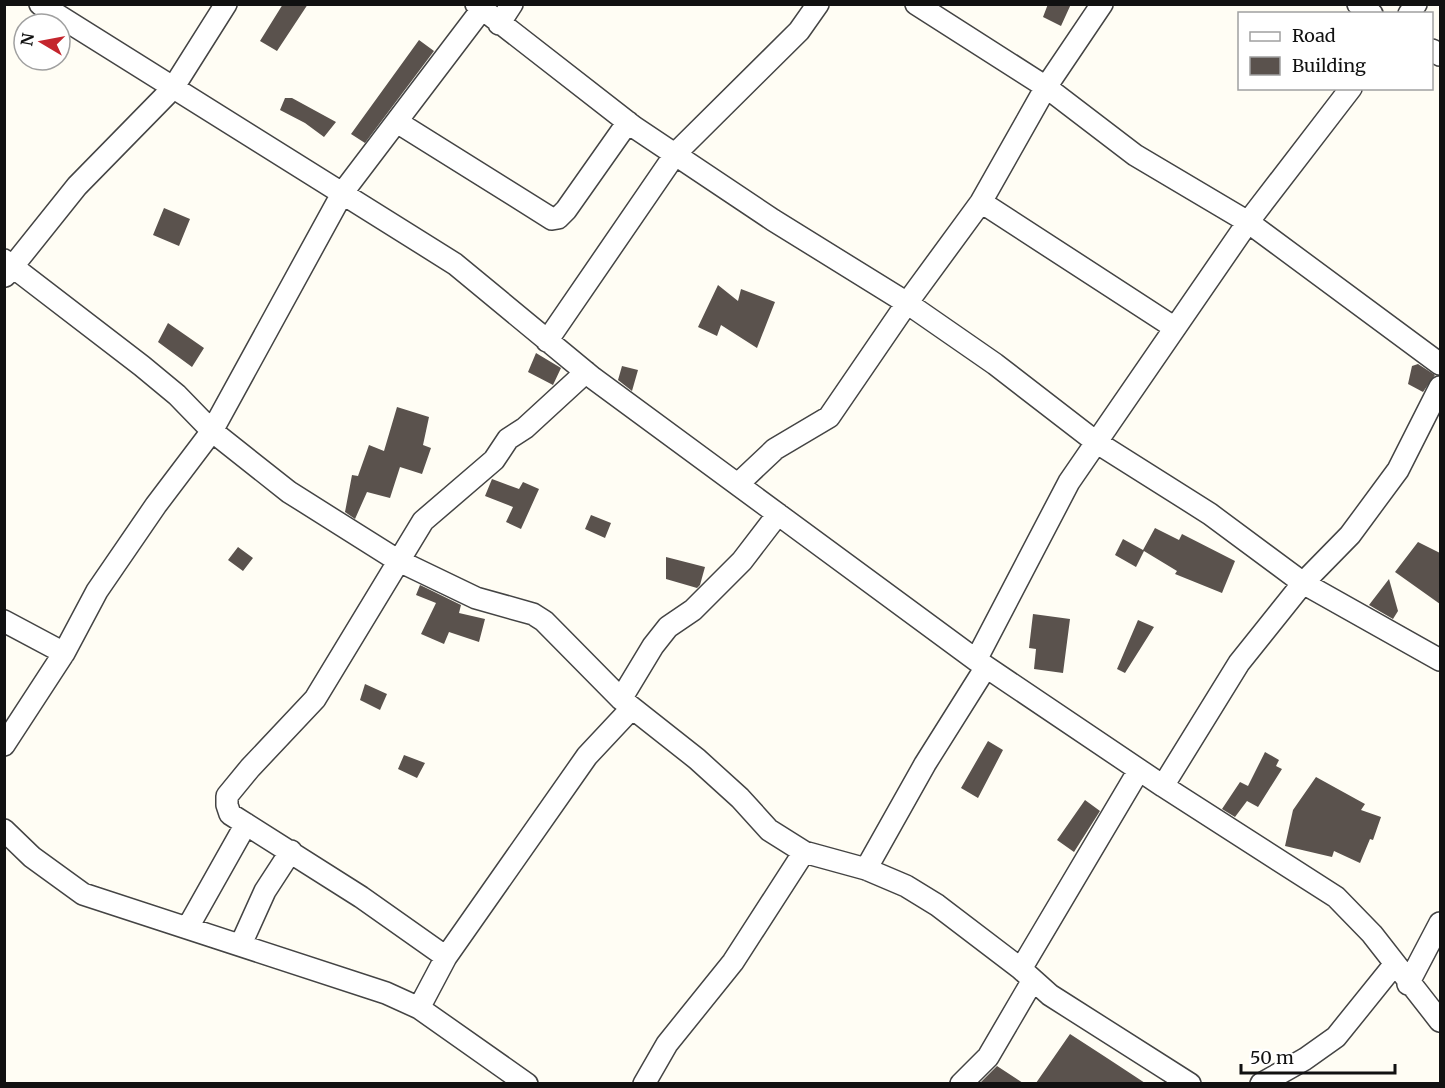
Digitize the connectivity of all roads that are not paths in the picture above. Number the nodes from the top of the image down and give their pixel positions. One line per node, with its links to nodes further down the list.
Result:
1 (40, 4): 10 (street)
2 (226, 4): 10 (street)
3 (512, 4): 8 (street)
4 (818, 4): 14 (street)
5 (916, 4): 9 (street)
6 (1102, 4): 9 (street)
7 (479, 7): 8 (street); 12 (street)
8 (499, 24): 13 (street)
9 (1046, 87): 16 (street); 17 (street)
10 (172, 88): 15 (street); 18 (street)
11 (1350, 90): 17 (street)
12 (396, 122): 13 (street); 15 (street)
13 (628, 122): 14 (street)
14 (676, 153): 19 (street); 21 (street)
15 (343, 192): 21 (street); 25 (street)
16 (981, 202): 19 (street); 20 (street)
17 (1248, 222): 20 (street); 22 (street)
18 (7, 267): 25 (street)
19 (907, 303): 26 (street); 27 (street)
20 (1175, 328): 26 (street)
21 (547, 341): 23 (street)
22 (1440, 364)
23 (586, 372): 27 (street); 29 (street)
24 (1440, 387): 30 (street)
25 (212, 431): 29 (street); 32 (street)
26 (1096, 442): 30 (street); 34 (street)
27 (738, 484): 28 (street)
28 (778, 514): 34 (street); 35 (street)
29 (397, 560): 35 (street); 39 (street)
30 (1303, 583): 33 (street); 38 (street)
31 (4, 621): 32 (street)
32 (64, 653): 36 (street)
33 (1440, 660)
34 (981, 663): 37 (street); 43 (street)
35 (626, 704): 42 (street); 47 (street)
36 (4, 744)
37 (1139, 770): 38 (street); 49 (street)
38 (1163, 786): 48 (street)
39 (246, 824): 41 (street); 45 (street)
40 (4, 830): 45 (street)
41 (291, 851): 46 (street); 47 (street)
42 (804, 852): 43 (street); 54 (street)
43 (866, 869): 49 (street)
44 (1440, 923): 50 (street)
45 (188, 927): 46 (street)
46 (242, 944): 51 (street)
47 (446, 957): 51 (street)
48 (1394, 965): 50 (street); 57 (street)
49 (1027, 974): 55 (street); 56 (street)
50 (1408, 984): 52 (street)
51 (419, 1008): 53 (street)
52 (1440, 1021)
53 (527, 1083)
54 (644, 1083)
55 (961, 1083)
56 (1190, 1083)
57 (1262, 1083)

